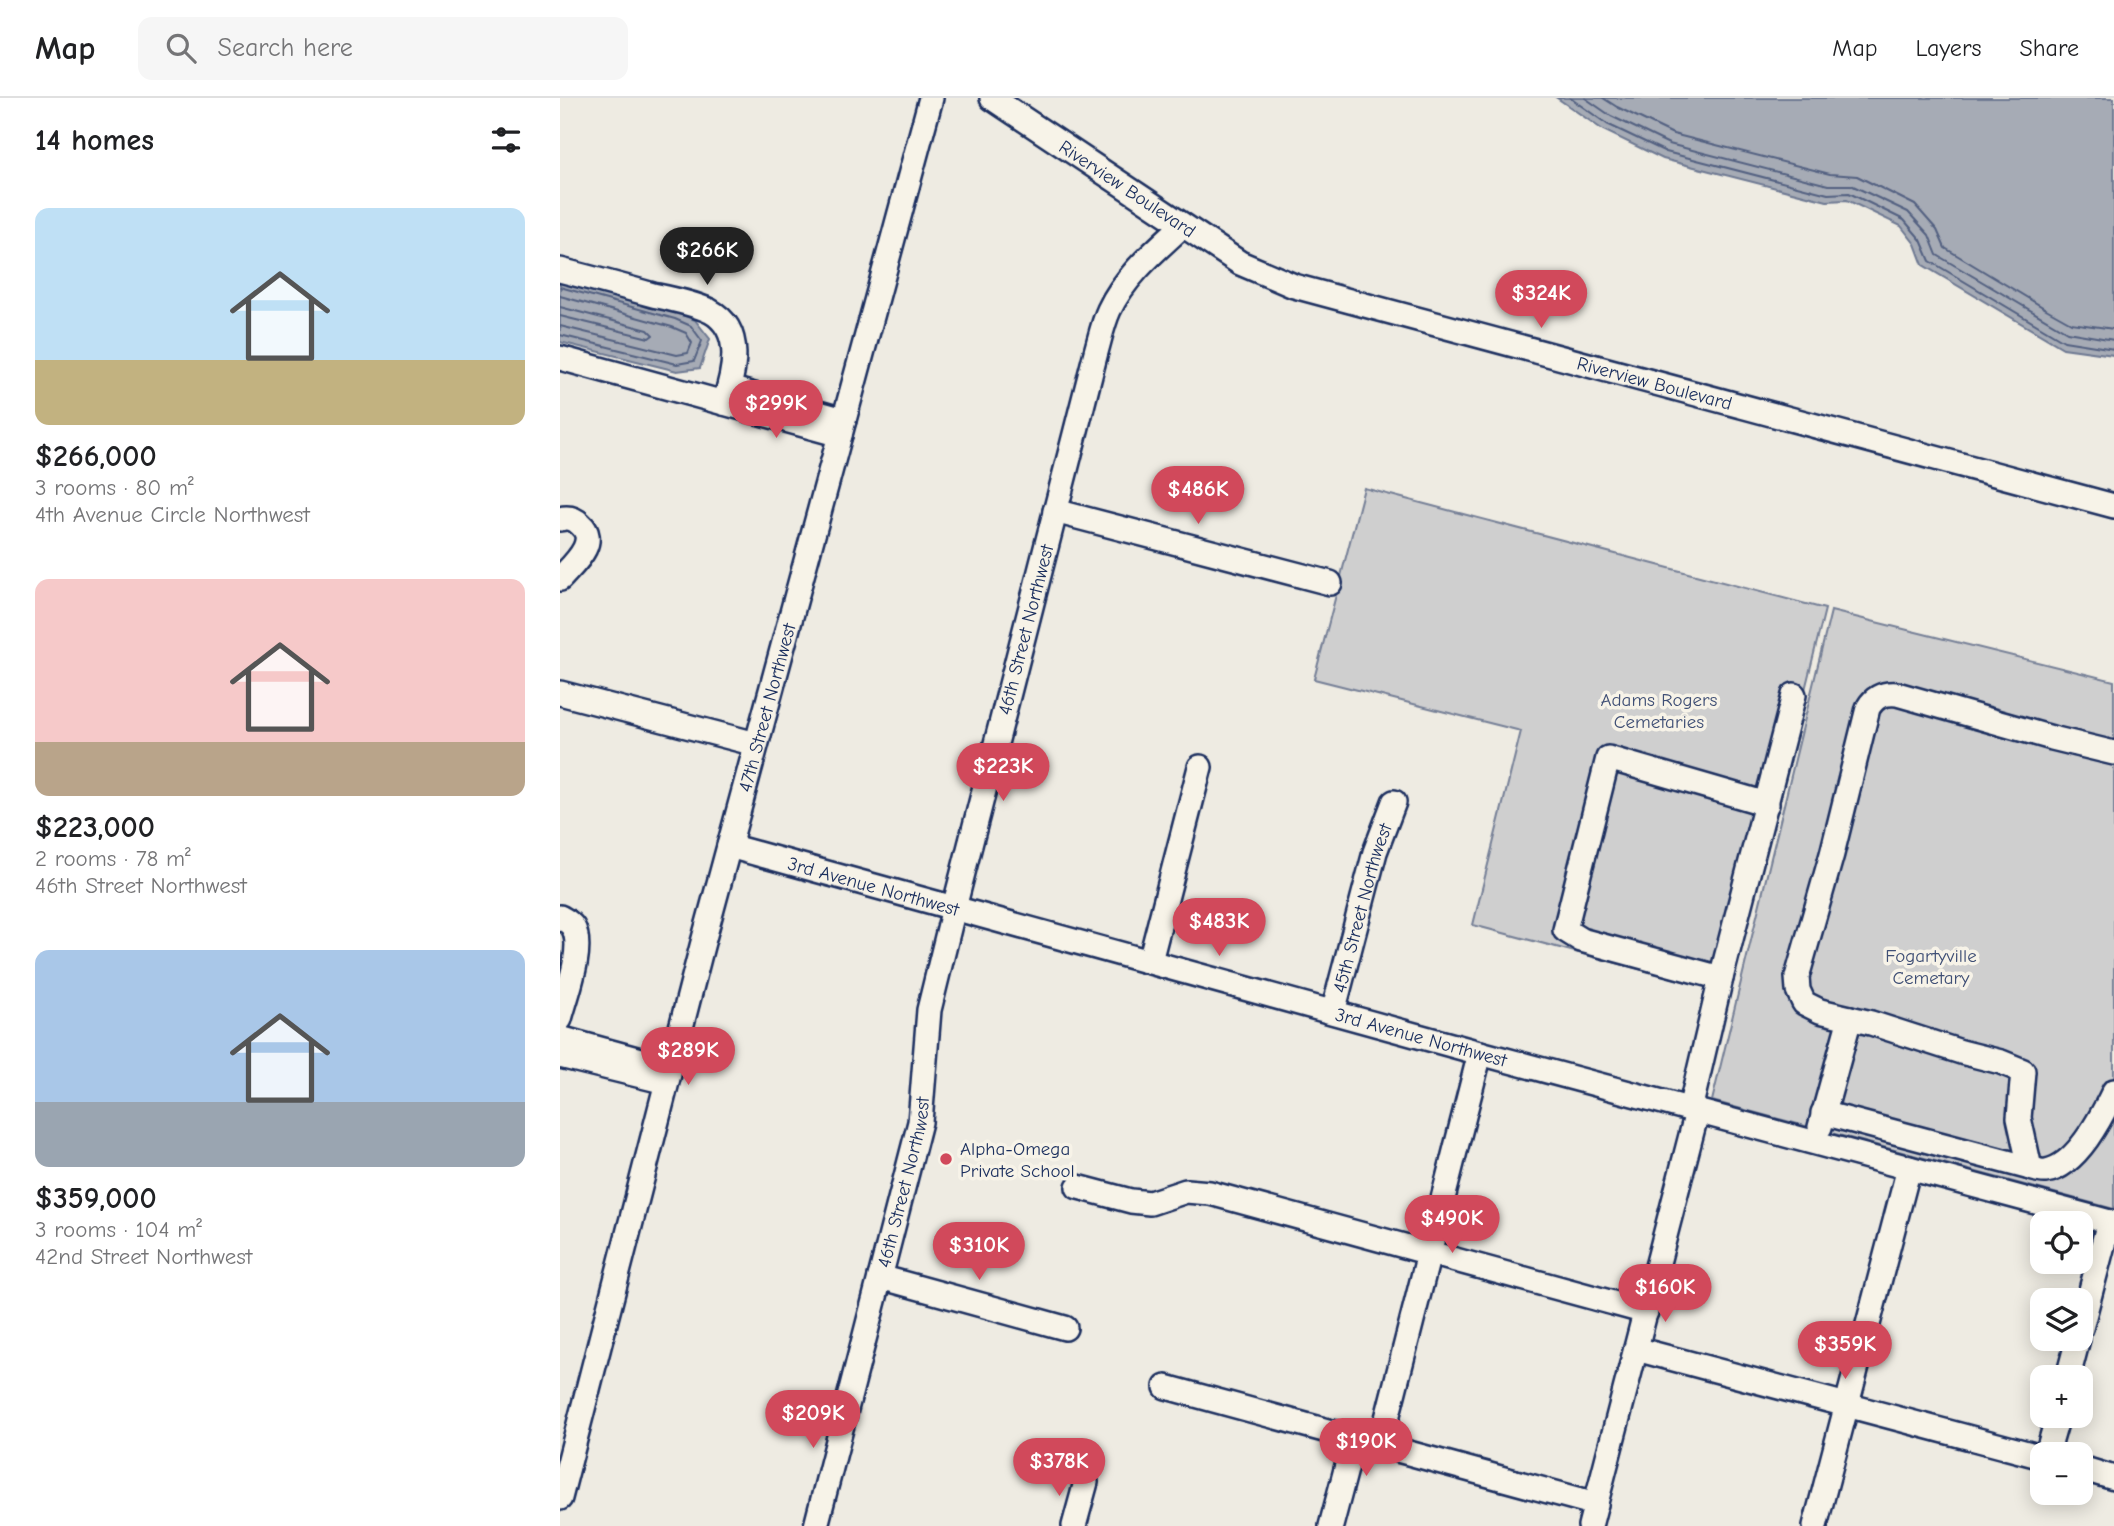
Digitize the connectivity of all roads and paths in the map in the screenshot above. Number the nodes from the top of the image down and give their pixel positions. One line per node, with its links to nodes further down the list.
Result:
1 (931, 98): 7 (street, 47th Street Northwest)
2 (992, 98): 3 (street, Riverview Boulevard)
3 (1182, 226): 8 (street, Riverview Boulevard); 9 (street, 46th Street Northwest)
4 (560, 270): 6 (street)
5 (560, 358): 6 (street)
6 (727, 395): 7 (street)
7 (842, 428): 15 (street, 47th Street Northwest)
8 (2114, 506)
9 (1055, 510): 12 (street); 21 (street, 46th Street Northwest)
10 (560, 519): 11 (street)
11 (560, 579)
12 (1331, 583)
13 (560, 693): 15 (street)
14 (1794, 695): 19 (street)
15 (756, 744): 20 (street, 47th Street Northwest)
16 (2114, 753): 27 (street)
17 (1200, 766): 23 (street)
18 (1394, 802): 25 (street, 45th Street Northwest)
19 (1767, 804): 24 (street); 24 (street)
20 (729, 846): 21 (street, 3rd Avenue Northwest); 31 (street, 47th Street Northwest)
21 (954, 908): 23 (street, 3rd Avenue Northwest); 42 (street, 46th Street Northwest)
22 (567, 923): 26 (street)
23 (1150, 961): 25 (street, 3rd Avenue Northwest)
24 (1721, 978): 33 (street)
25 (1333, 1012): 29 (street, 3rd Avenue Northwest)
26 (560, 1018)
27 (1850, 1018): 34 (street); 37 (street)
28 (560, 1038): 31 (street)
29 (1480, 1053): 33 (street, 3rd Avenue Northwest); 41 (street)
30 (560, 1056): 31 (street)
31 (668, 1075): 55 (street, 47th Street Northwest)
32 (2114, 1091): 37 (street)
33 (1697, 1112): 35 (street, 3rd Avenue Northwest); 44 (street)
34 (1824, 1114): 35 (street); 37 (street)
35 (1815, 1143): 36 (street, 3rd Avenue Northwest)
36 (1909, 1168): 39 (street, 3rd Avenue Northwest); 48 (street)
37 (2035, 1169): 39 (street)
38 (1078, 1187): 41 (street)
39 (2036, 1202): 40 (street, 3rd Avenue Northwest)
40 (2111, 1222): 43 (street)
41 (1430, 1253): 44 (street); 50 (street)
42 (880, 1277): 45 (street); 58 (street, 46th Street Northwest)
43 (2092, 1288)
44 (1646, 1312): 46 (street)
45 (1065, 1328)
46 (1636, 1349): 48 (street); 56 (street)
47 (1166, 1387): 49 (street)
48 (1847, 1404): 51 (street); 60 (street)
49 (1354, 1439): 50 (street); 57 (street)
50 (1380, 1446): 56 (street)
51 (2030, 1454)
52 (2093, 1472): 53 (street)
53 (2114, 1478)
54 (1086, 1482): 59 (street)
55 (560, 1498)
56 (1593, 1515)
57 (1334, 1516)
58 (816, 1526)
59 (1074, 1526)
60 (1815, 1526)

